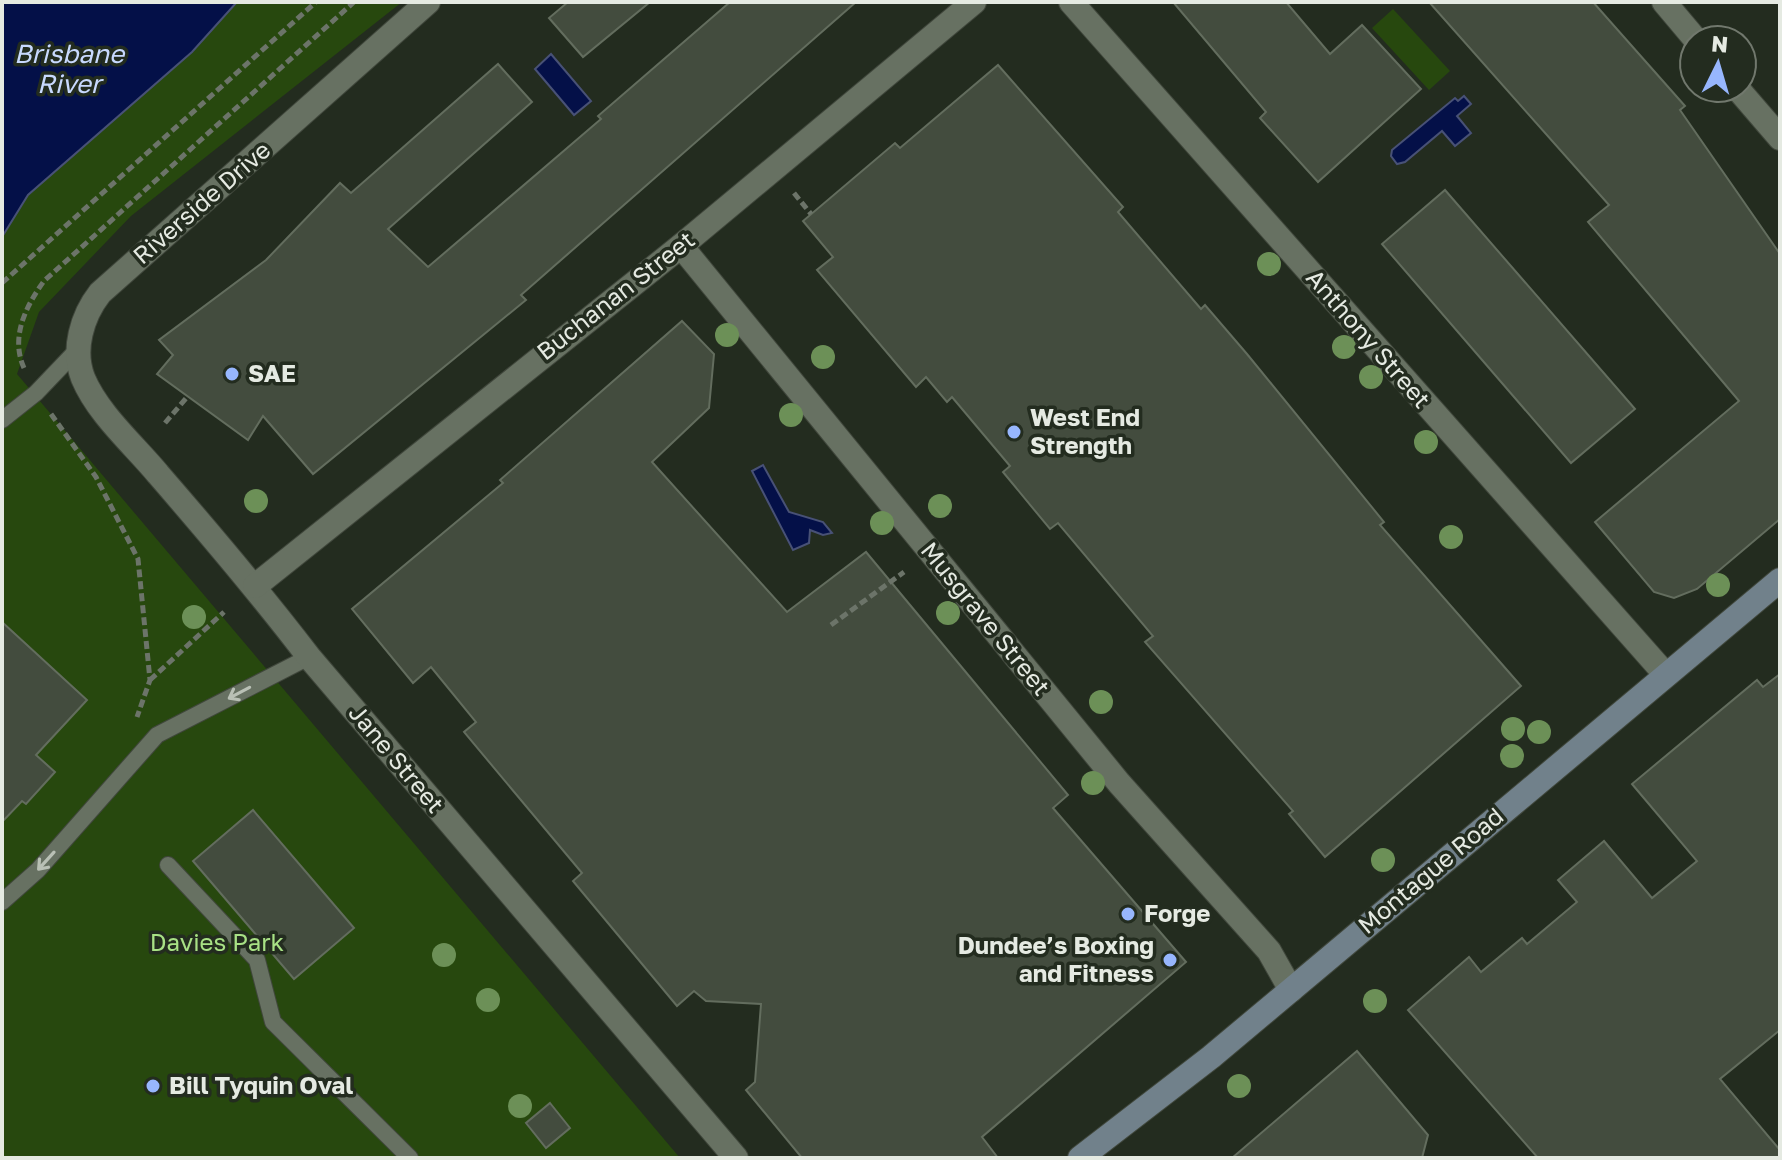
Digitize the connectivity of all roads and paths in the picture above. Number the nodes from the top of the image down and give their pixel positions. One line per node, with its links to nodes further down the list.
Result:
1 (316, 2): 12 (path)
2 (428, 2): 13 (street, Riverside Drive)
3 (974, 2): 11 (street, Buchanan Street)
4 (1071, 2): 23 (street, Anthony Street)
5 (1664, 2): 6 (street)
6 (1683, 24)
7 (1751, 104): 8 (street)
8 (1780, 138)
9 (794, 193): 10 (path)
10 (811, 214)
11 (681, 246): 19 (street, Buchanan Street); 27 (street, Musgrave Street)
12 (2, 283)
13 (79, 348): 15 (lane); 19 (street, Jane Street)
14 (188, 396): 16 (path)
15 (2, 420)
16 (165, 423)
17 (904, 572): 21 (path)
18 (1780, 580): 23 (street, Montague Road)
19 (255, 586): 22 (street, Jane Street)
20 (224, 612): 24 (path)
21 (831, 625)
22 (309, 657): 26 (lane, one-way to 26); 29 (street, Jane Street)
23 (1666, 675): 27 (street, Montague Road)
24 (150, 680)
25 (168, 865): 28 (lane)
26 (2, 902)
27 (1291, 990): 30 (street, Montague Road)
28 (410, 1158)
29 (736, 1158)
30 (1080, 1158)

